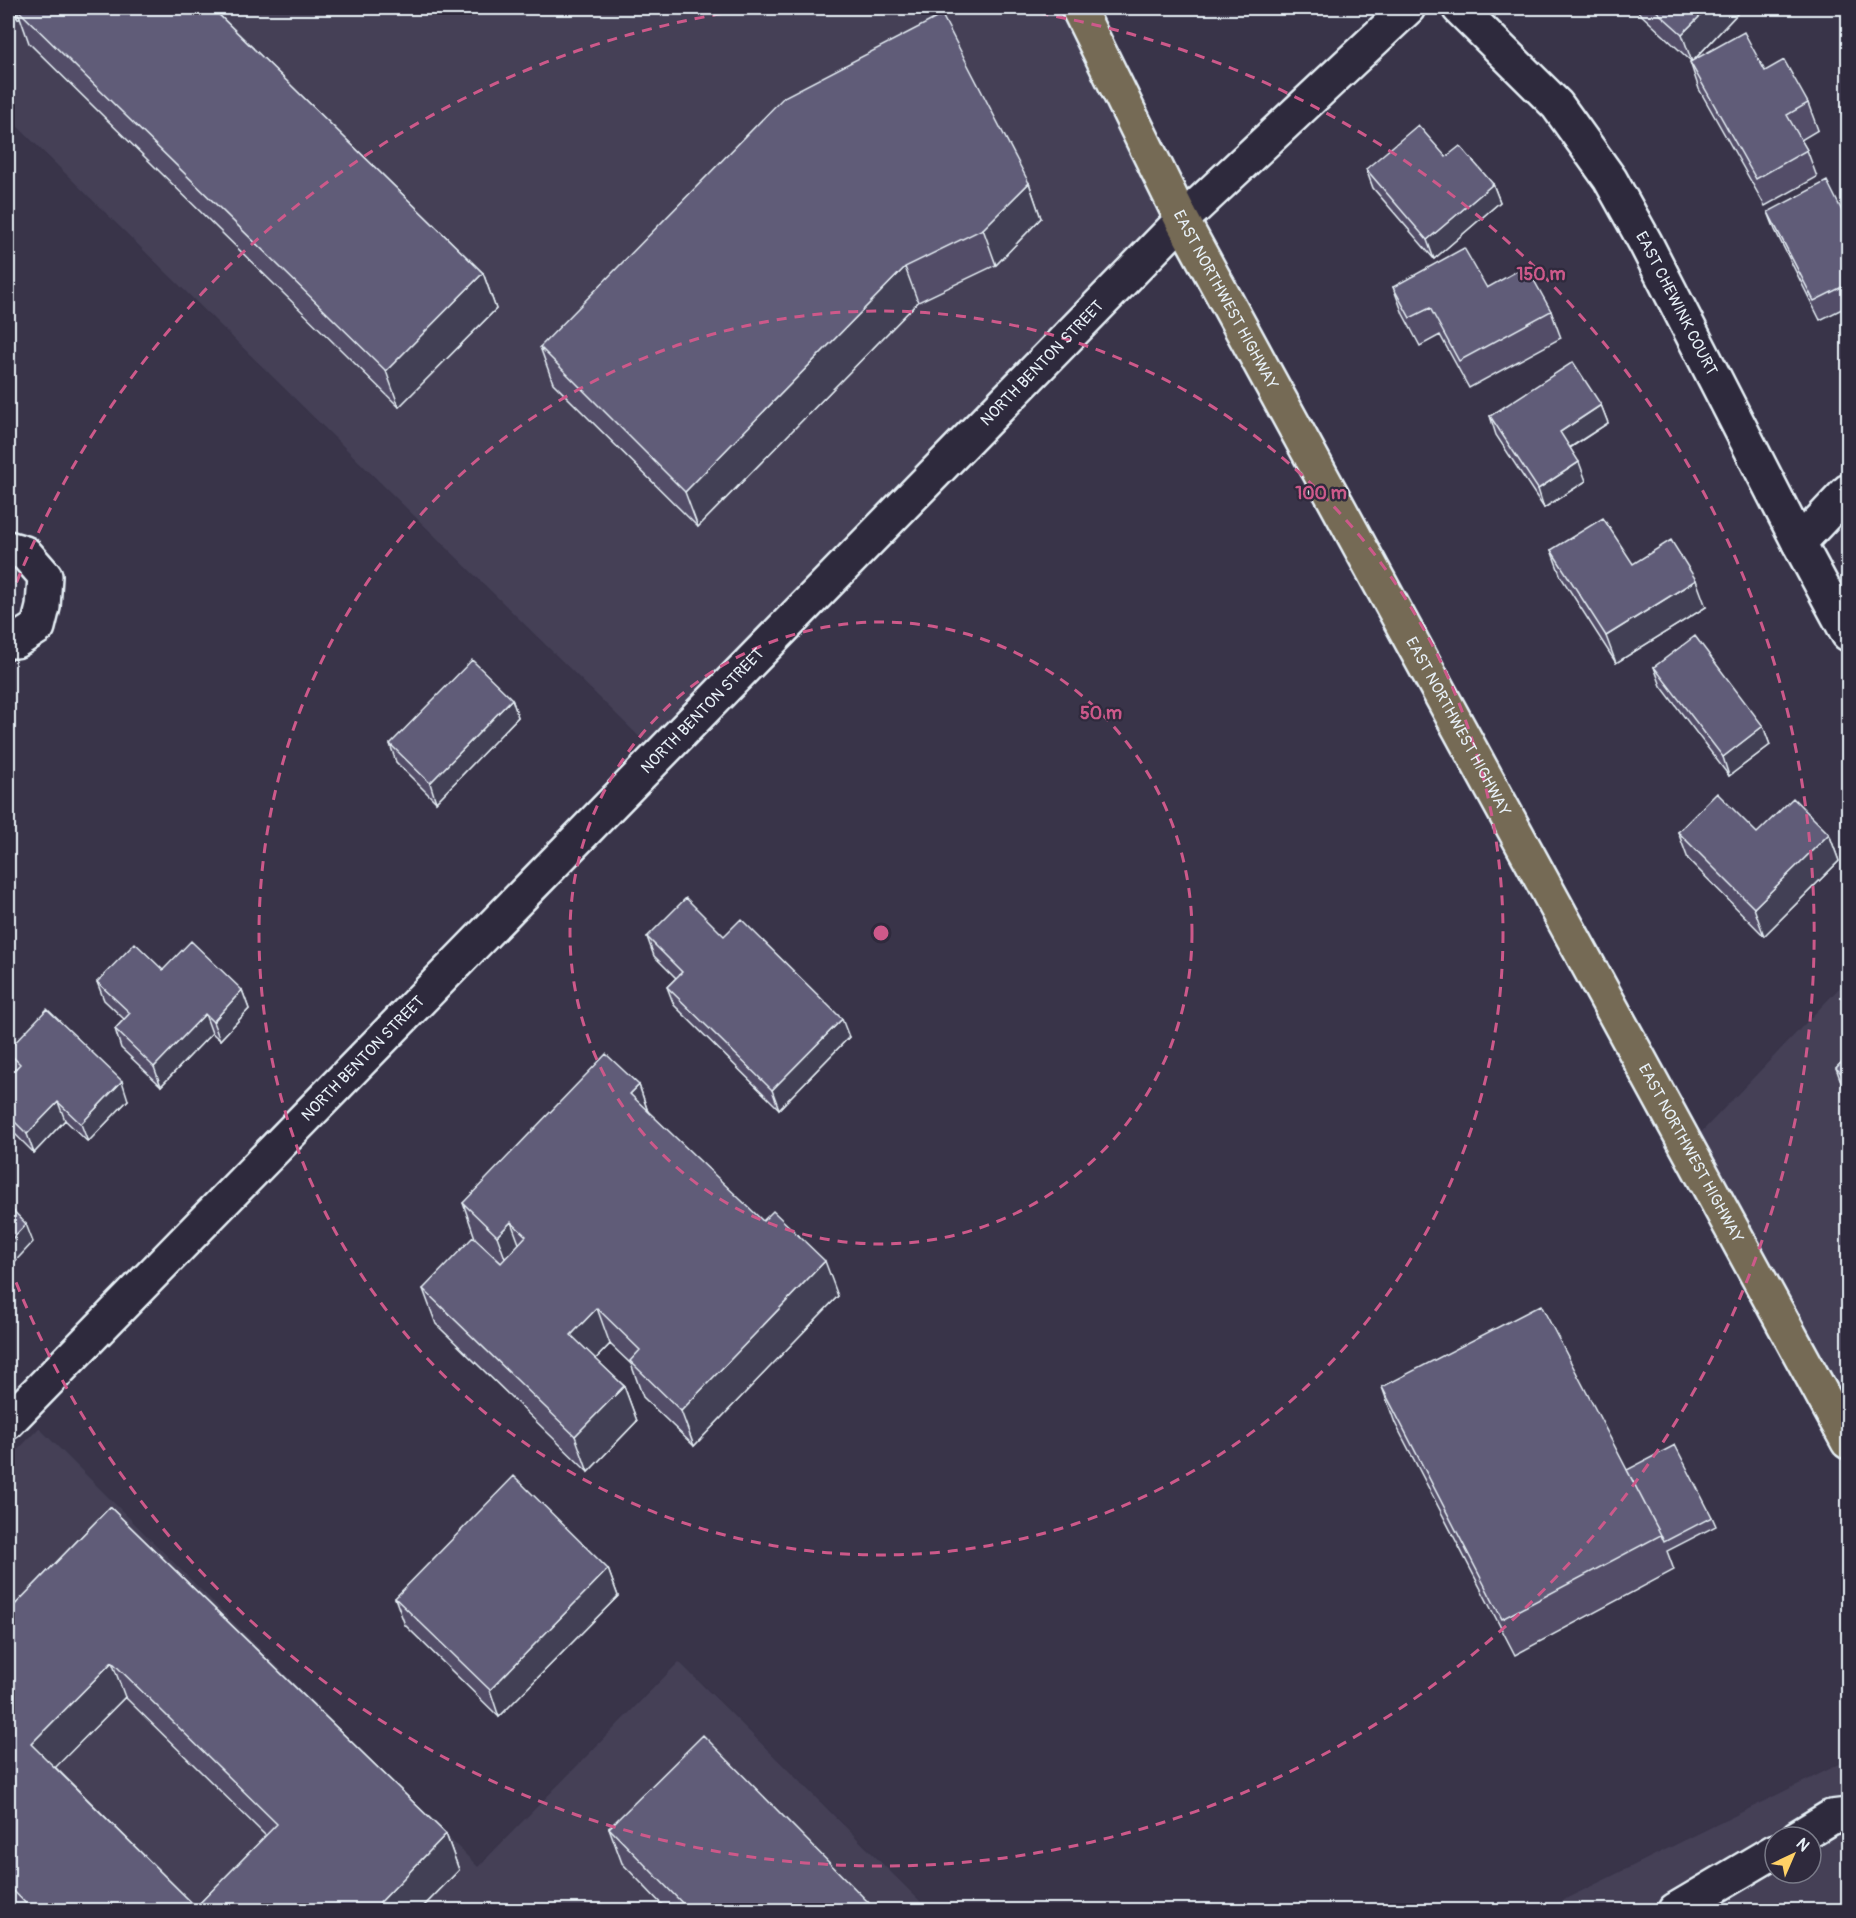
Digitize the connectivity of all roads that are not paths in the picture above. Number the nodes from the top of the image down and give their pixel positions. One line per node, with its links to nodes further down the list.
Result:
1 (1077, 8): 4 (main road, EAST NORTHWEST HIGHWAY)
2 (1408, 8): 4 (street, NORTH BENTON STREET)
3 (1459, 8): 6 (street, EAST CHEWINK COURT)
4 (1182, 220): 10 (street, NORTH BENTON STREET); 11 (main road, EAST NORTHWEST HIGHWAY)
5 (1848, 491): 6 (street)
6 (1799, 543): 8 (street, EAST CHEWINK COURT)
7 (8, 548): 9 (street)
8 (1848, 634)
9 (8, 641)
10 (8, 1422)
11 (1848, 1442)
12 (1848, 1815): 13 (street)
13 (1818, 1825)
14 (1763, 1861): 15 (street)
15 (1715, 1901): 16 (street)
16 (1675, 1911)

